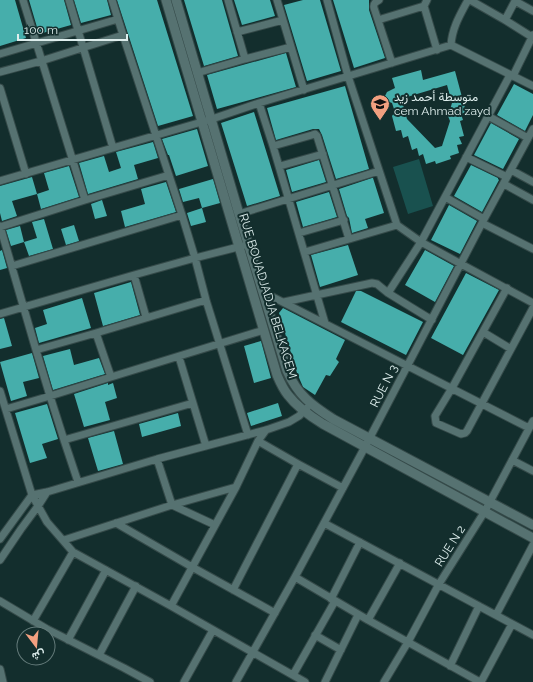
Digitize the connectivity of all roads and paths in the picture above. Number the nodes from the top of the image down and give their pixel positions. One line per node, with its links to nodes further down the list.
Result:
1 (22, 0): 22 (street)
2 (69, 0): 18 (street)
3 (112, 0): 14 (street)
4 (166, 0): 40 (street, RUE BOUADJADJA BELKACEM)
5 (176, 0): 32 (street, RUE BOUADJADJA BELKACEM)
6 (228, 0): 19 (street)
7 (277, 0): 15 (street)
8 (327, 0): 33 (street)
9 (379, 0): 16 (street)
10 (469, 0): 17 (street); 23 (street)
11 (515, 1): 13 (street); 17 (street)
12 (426, 3): 16 (street); 26 (street)
13 (533, 11)
14 (118, 19): 18 (street); 20 (street)
15 (283, 20): 19 (street); 25 (street)
16 (378, 20): 30 (street)
17 (505, 20): 21 (street)
18 (77, 31): 22 (street); 24 (street)
19 (237, 32): 28 (street)
20 (123, 36): 24 (street); 42 (street)
21 (533, 36): 34 (street)
22 (36, 44): 27 (street); 29 (street)
23 (451, 45): 26 (street); 34 (street)
24 (82, 47): 29 (street); 44 (street)
25 (291, 47): 28 (street); 37 (street)
26 (437, 50): 30 (street)
27 (0, 54)
28 (245, 59): 32 (street)
29 (41, 61): 31 (street); 47 (street)
30 (392, 64): 33 (street)
31 (0, 72)
32 (197, 73): 40 (street, RUE BOUADJADJA BELKACEM)
33 (348, 76): 37 (street); 50 (street)
34 (512, 76): 35 (street); 39 (street)
35 (533, 86)
36 (0, 88): 51 (street)
37 (304, 90): 38 (street)
38 (259, 103): 40 (street); 43 (street)
39 (488, 116): 41 (street); 46 (street)
40 (207, 120): 42 (street); 62 (street, RUE BOUADJADJA BELKACEM); 71 (street, RUE BOUADJADJA BELKACEM)
41 (531, 133): 49 (street, RUE N 3)
42 (155, 135): 44 (street); 52 (street)
43 (273, 146): 45 (street); 48 (street)
44 (113, 148): 47 (street)
45 (323, 154): 48 (street); 57 (street)
46 (466, 157): 53 (street); 58 (street)
47 (72, 160): 51 (street); 60 (street)
48 (280, 166): 59 (street)
49 (511, 170): 53 (street, RUE N 3); 55 (street)
50 (379, 171): 57 (street); 66 (street)
51 (26, 174): 54 (street)
52 (169, 175): 60 (street); 63 (street)
53 (507, 177): 56 (street, RUE N 3)
54 (0, 181)
55 (533, 182)
56 (504, 184): 61 (street); 65 (street, RUE N 3)
57 (333, 186): 59 (street); 64 (street)
58 (445, 197): 65 (street); 70 (street)
59 (289, 199): 62 (street); 68 (street)
60 (85, 200): 67 (street)
61 (533, 200)
62 (239, 214): 71 (street, RUE BOUADJADJA BELKACEM)
63 (182, 215): 74 (street); 76 (street)
64 (344, 220): 68 (street); 69 (street)
65 (483, 221): 72 (street); 75 (street, RUE N 3)
66 (396, 225): 69 (street); 70 (street)
67 (0, 226): 76 (street)
68 (299, 233): 73 (street)
69 (350, 239): 73 (street)
70 (421, 242): 75 (street); 80 (street)
71 (244, 245): 74 (street); 79 (street, RUE BOUADJADJA BELKACEM); 91 (street, RUE BOUADJADJA BELKACEM)
72 (533, 249)
73 (305, 252): 81 (street)
74 (195, 258): 77 (street); 82 (street)
75 (461, 264): 78 (street); 89 (street, RUE N 3)
76 (12, 266): 85 (street)
77 (134, 275): 85 (street); 88 (street)
78 (507, 288): 84 (street); 92 (street)
79 (263, 292): 83 (street); 104 (street, RUE BOUADJADJA BELKACEM)
80 (388, 293): 81 (street); 89 (street)
81 (318, 295): 83 (street); 90 (street)
82 (206, 300): 88 (street); 94 (street)
83 (284, 302): 90 (street)
84 (533, 302)
85 (24, 307): 87 (street); 96 (street)
86 (533, 308): 95 (street)
87 (0, 314)
88 (146, 317): 93 (street)
89 (432, 320): 98 (street, RUE N 3)
90 (326, 323): 98 (street)
91 (264, 330): 94 (street); 107 (street, RUE BOUADJADJA BELKACEM)
92 (483, 332): 95 (street); 100 (street)
93 (96, 333): 96 (street); 99 (street)
94 (220, 344): 97 (street); 111 (street)
95 (512, 348): 105 (street)
96 (36, 350): 102 (street)
97 (179, 357): 99 (street); 103 (street)
98 (408, 365): 100 (street); 114 (street, RUE N 3)
99 (111, 377): 102 (street)
100 (452, 388): 105 (street); 105 (street)
101 (0, 391): 106 (street)
102 (50, 396): 106 (street); 112 (street)
103 (193, 403): 112 (street); 115 (street)
104 (312, 404): 107 (street); 114 (street, RUE BOUADJADJA BELKACEM)
105 (482, 404): 109 (street)
106 (6, 409): 124 (street)
107 (305, 411): 110 (street); 114 (street, RUE BOUADJADJA BELKACEM)
108 (533, 421): 109 (street, RUE N 2)
109 (529, 428): 117 (street, RUE N 2)
110 (266, 430): 111 (street); 113 (street)
111 (248, 435): 115 (street)
112 (64, 440): 120 (street)
113 (258, 442): 118 (street); 121 (street)
114 (368, 442): 122 (street, RUE N 3); 125 (street, RUE BOUADJADJA BELKACEM); 128 (street, RUE BOUADJADJA BELKACEM)
115 (206, 446): 116 (street)
116 (157, 459): 120 (street); 126 (street)
117 (512, 460): 119 (street); 125 (street, RUE N 2)
118 (298, 464): 122 (street); 146 (street)
119 (533, 471)
120 (78, 482): 123 (street)
121 (236, 487): 126 (street); 131 (street)
122 (343, 488): 130 (street, RUE N 3)
123 (47, 492): 124 (street); 127 (street)
124 (32, 495): 127 (street); 134 (street)
125 (490, 502): 128 (street, RUE N 2); 132 (street, RUE BOUADJADJA BELKACEM)
126 (172, 505): 129 (street); 131 (street)
127 (38, 506): 135 (street); 139 (street)
128 (485, 511): 133 (street, RUE BOUADJADJA BELKACEM); 144 (street, RUE N 2)
129 (116, 523): 135 (street); 141 (street)
130 (324, 523): 136 (street); 143 (street, RUE N 3)
131 (215, 525): 141 (street)
132 (533, 525)
133 (533, 538)
134 (0, 539)
135 (64, 540): 138 (street)
136 (360, 542): 140 (street); 148 (street)
137 (533, 545): 153 (street)
138 (73, 552): 142 (street); 155 (street)
139 (0, 560)
140 (400, 563): 144 (street); 154 (street)
141 (192, 567): 146 (street); 149 (street)
142 (106, 570): 145 (street); 160 (street)
143 (295, 578): 148 (street); 151 (street, RUE N 3)
144 (439, 584): 150 (street); 161 (street, RUE N 2)
145 (136, 586): 149 (street); 164 (street)
146 (232, 590): 151 (street)
147 (0, 600): 155 (street)
148 (333, 600): 152 (street); 158 (street)
149 (171, 606): 157 (street)
150 (479, 606): 153 (street); 165 (street)
151 (275, 613): 163 (street, RUE N 3)
152 (358, 615): 154 (street); 162 (street)
153 (496, 615): 156 (street)
154 (368, 620): 161 (street)
155 (33, 621): 160 (street)
156 (512, 624): 159 (street); 175 (street)
157 (213, 630): 163 (street); 170 (street)
158 (315, 635): 162 (street); 167 (street)
159 (533, 635)
160 (68, 640): 164 (street)
161 (408, 642): 165 (street); 174 (street, RUE N 2)
162 (341, 650): 173 (street)
163 (253, 653): 167 (street); 171 (street, RUE N 3)
164 (99, 655): 169 (street)
165 (450, 666): 175 (street)
166 (0, 669): 168 (street)
167 (293, 675): 172 (street)
168 (3, 682)
169 (150, 682)
170 (184, 682)
171 (236, 682)
172 (305, 682)
173 (325, 682)
174 (384, 682)
175 (480, 682)

